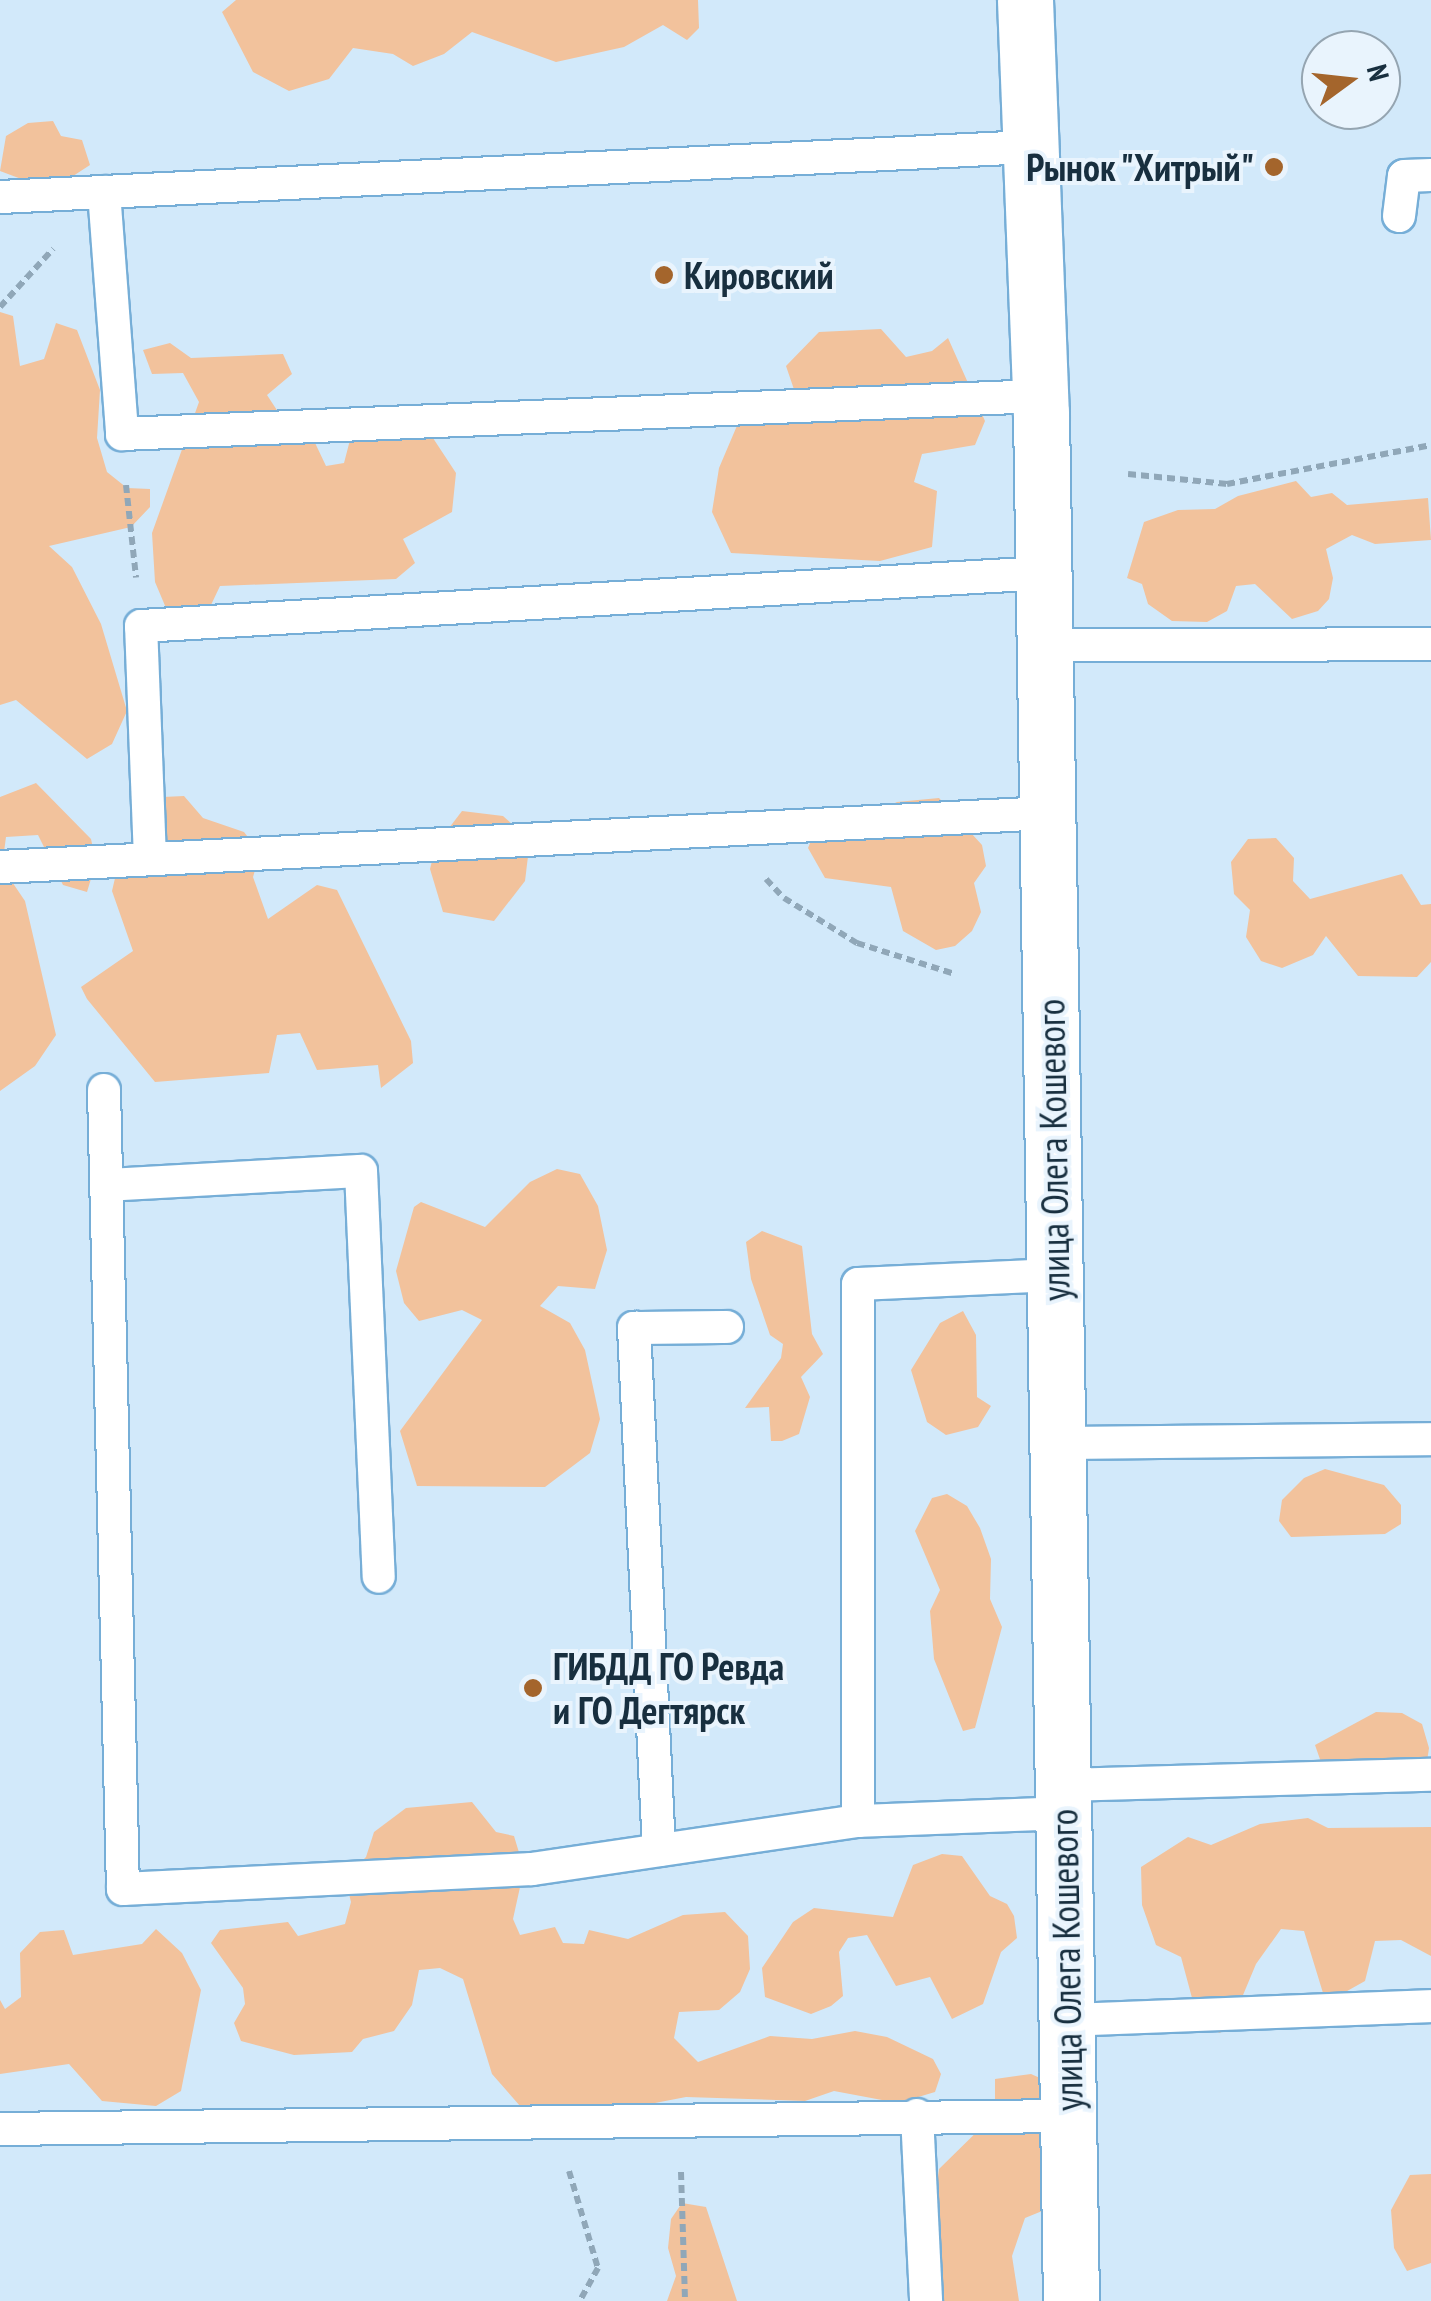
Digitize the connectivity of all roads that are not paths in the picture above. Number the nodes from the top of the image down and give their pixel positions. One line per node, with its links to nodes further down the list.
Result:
1 (1025, 0): 2 (street, улица Олега Кошевого)
2 (1031, 147): 4 (lane); 7 (street, улица Олега Кошевого)
3 (1431, 175): 6 (lane)
4 (104, 192): 5 (lane); 7 (lane)
5 (0, 197)
6 (1400, 216)
7 (1040, 396): 8 (street, улица Олега Кошевого)
8 (1043, 572): 10 (street, улица Олега Кошевого); 12 (lane)
9 (1431, 644): 10 (lane)
10 (1045, 645): 11 (street, улица Олега Кошевого)
11 (1047, 814): 12 (lane); 16 (street, улица Олега Кошевого)
12 (150, 859): 13 (lane)
13 (0, 867)
14 (104, 1090): 15 (lane)
15 (107, 1185): 20 (lane); 24 (lane)
16 (1055, 1275): 19 (street, улица Олега Кошевого); 23 (lane)
17 (727, 1327): 24 (lane)
18 (1431, 1439): 19 (lane)
19 (1057, 1443): 22 (street, улица Олега Кошевого)
20 (380, 1578)
21 (1431, 1775): 22 (lane)
22 (1064, 1799): 23 (lane); 26 (street, улица Олега Кошевого)
23 (858, 1820): 24 (lane)
24 (659, 1850)
25 (1431, 2006): 26 (lane)
26 (1067, 2020): 28 (street, улица Олега Кошевого)
27 (917, 2114): 28 (lane); 29 (lane); 30 (lane)
28 (1068, 2116): 31 (street, улица Олега Кошевого)
29 (0, 2129)
30 (926, 2301)
31 (1071, 2301)

